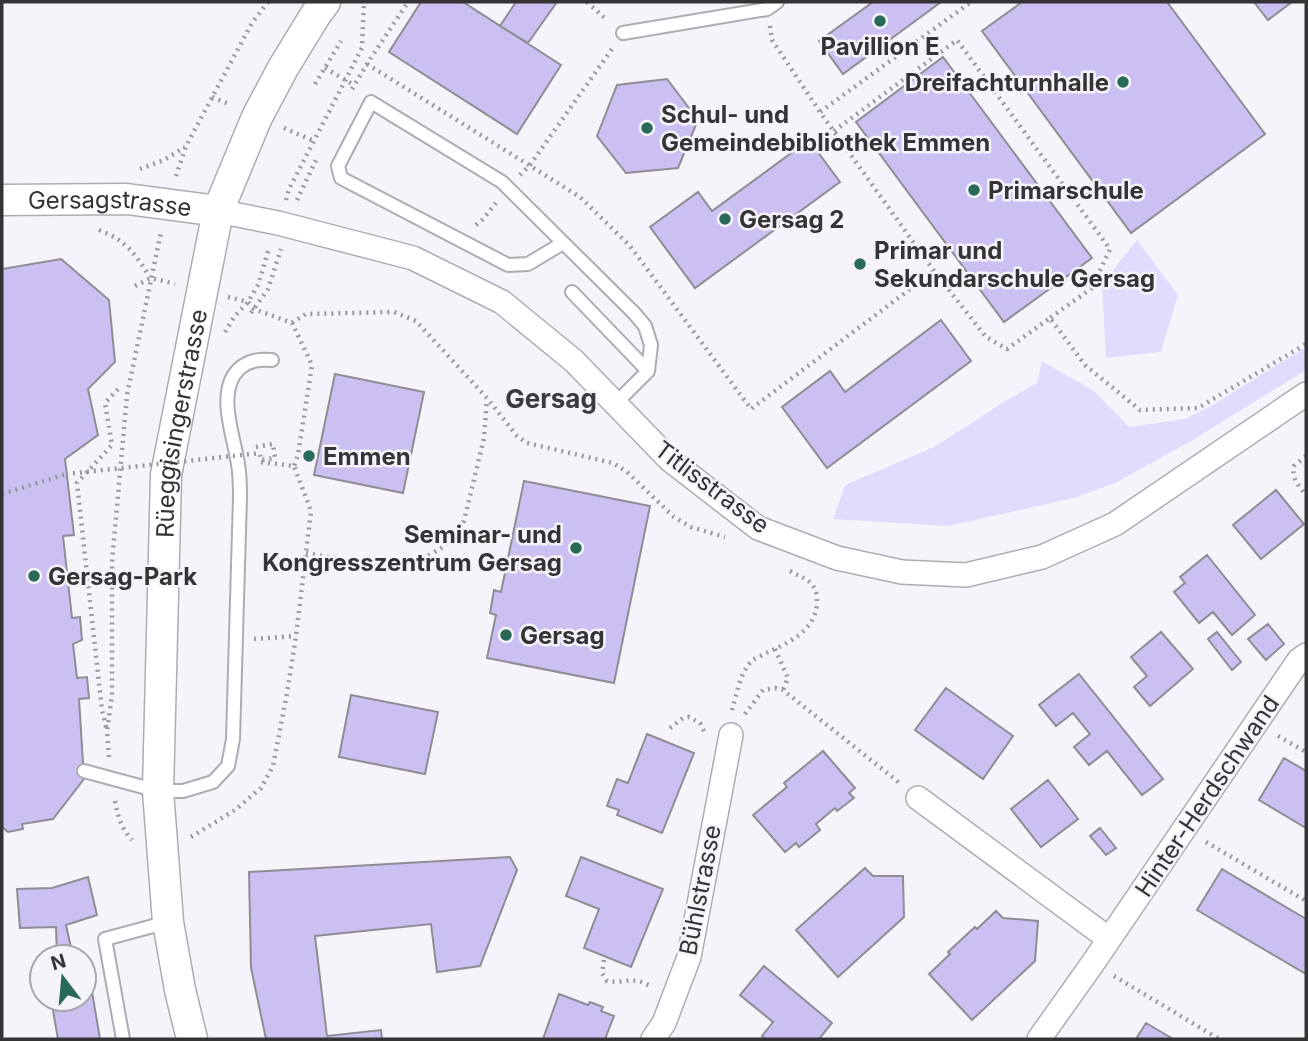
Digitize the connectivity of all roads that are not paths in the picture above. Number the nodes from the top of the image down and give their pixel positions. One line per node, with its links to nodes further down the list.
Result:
1 (325, 2): 5 (street, Rüeggisingerstrasse)
2 (772, 5): 3 (lane)
3 (623, 33)
4 (2, 200): 5 (street, Gersagstrasse)
5 (218, 211): 11 (street, Titlisstrasse); 15 (street, Rüeggisingerstrasse)
6 (563, 243): 6 (lane); 9 (lane)
7 (572, 292): 9 (lane)
8 (272, 360): 15 (lane)
9 (648, 371): 11 (lane)
10 (1306, 394): 11 (street, Titlisstrasse)
11 (614, 405)
12 (1306, 655): 18 (street, Hinter-Herdschwand)
13 (720, 737): 21 (street, Bühlstrasse)
14 (84, 771): 15 (lane)
15 (171, 791): 17 (street, Rüeggisingerstrasse)
16 (918, 798): 18 (street)
17 (168, 922): 19 (lane); 20 (street, Rüeggisingerstrasse)
18 (1109, 939): 22 (street, Hinter-Herdschwand)
19 (123, 1039)
20 (192, 1039)
21 (653, 1039)
22 (1039, 1039)

